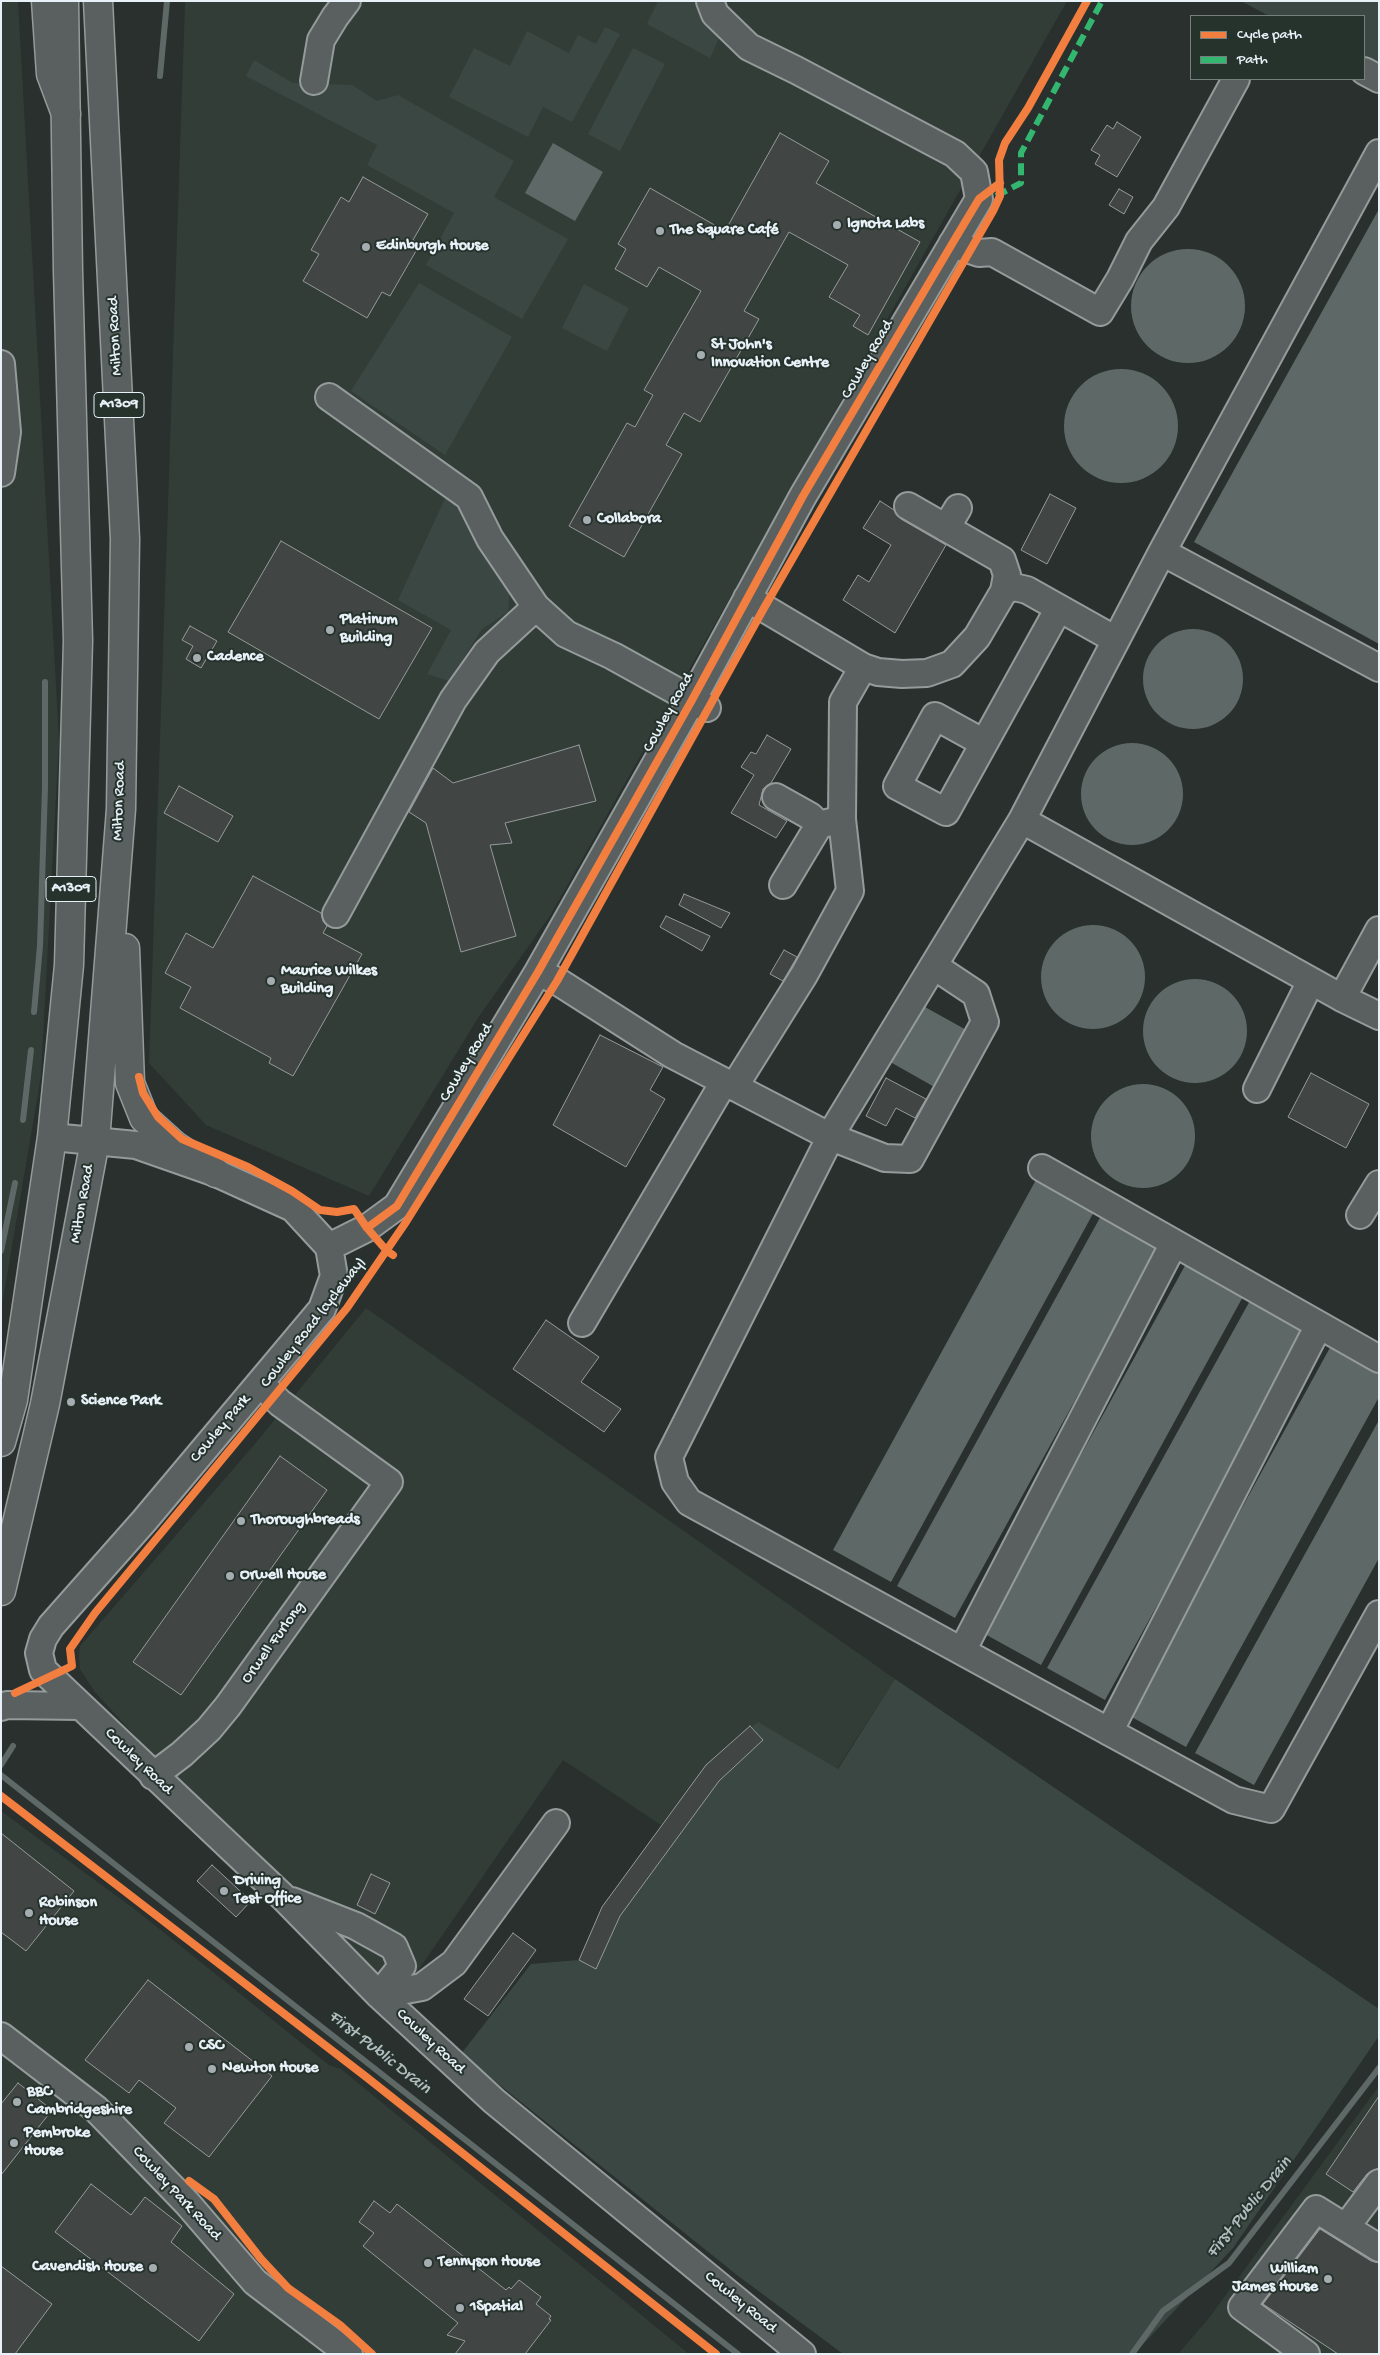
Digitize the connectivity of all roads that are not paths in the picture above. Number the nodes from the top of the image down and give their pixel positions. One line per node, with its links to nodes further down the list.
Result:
1 (46, 1): 10 (main road)
2 (64, 1): 10 (main road, A1309)
3 (98, 1): 28 (main road, Milton Road / A1309)
4 (347, 1): 9 (street)
5 (710, 1): 12 (street, Cowley Road)
6 (1365, 72): 7 (street)
7 (1379, 79)
8 (1235, 80): 12 (street)
9 (314, 81)
10 (66, 114): 41 (main road, A1309)
11 (1379, 153): 17 (street)
12 (952, 244): 19 (street, Cowley Road)
13 (1, 364): 15 (street)
14 (329, 397): 20 (street)
15 (1, 473)
16 (908, 506): 18 (street)
17 (1162, 552): 22 (street); 24 (street)
18 (1004, 591): 21 (street); 23 (street)
19 (747, 598): 23 (street); 25 (street, Cowley Road)
20 (536, 607): 25 (street); 32 (street)
21 (1059, 608): 22 (street); 26 (street)
22 (1116, 640): 29 (street)
23 (863, 667): 30 (street)
24 (1379, 668)
25 (700, 704): 35 (street, Cowley Road)
26 (984, 743)
27 (776, 797): 30 (street)
28 (121, 809): 43 (main road, Milton Road / A1309); 45 (main road, A1309)
29 (1022, 820): 34 (street); 36 (street)
30 (830, 822): 31 (street); 39 (street)
31 (784, 885)
32 (336, 914)
33 (1379, 930): 37 (street)
34 (934, 966): 42 (street); 42 (street)
35 (538, 972): 39 (street); 49 (street, Cowley Road)
36 (1311, 981): 37 (street); 40 (street)
37 (1342, 998): 38 (street)
38 (1379, 1016)
39 (729, 1084): 42 (street); 50 (street)
40 (1257, 1089)
41 (52, 1137): 43 (street); 55 (main road, A1309)
42 (830, 1138): 59 (street)
43 (95, 1140): 45 (street); 54 (main road, Milton Road / A1309)
44 (1042, 1168): 48 (street)
45 (216, 1172): 49 (street)
46 (1379, 1184): 47 (street)
47 (1360, 1215)
48 (1174, 1243): 51 (street); 59 (street)
49 (329, 1247): 53 (street, Cowley Park)
50 (582, 1323)
51 (1319, 1325): 52 (street); 63 (street)
52 (1379, 1359)
53 (260, 1383): 60 (street, Cowley Park); 64 (street, Orwell Furlong)
54 (45, 1404): 56 (main road, A1309); 57 (main road, Milton Road / A1309)
55 (1, 1442)
56 (1, 1528)
57 (1, 1591)
58 (1379, 1614): 63 (street)
59 (962, 1651): 63 (street)
60 (50, 1678): 61 (street, Cowley Road)
61 (80, 1706): 62 (street); 64 (street, Cowley Road)
62 (1, 1707)
63 (1109, 1732)
64 (153, 1776): 66 (street, Cowley Road)
65 (556, 1823): 67 (street)
66 (283, 1897): 67 (street, Cowley Road); 67 (street)
67 (380, 1995): 73 (street, Cowley Road)
68 (1, 2036): 72 (street, Cowley Park Road)
69 (1379, 2183): 70 (street)
70 (1346, 2227): 71 (street); 74 (street)
71 (1379, 2248)
72 (349, 2354)
73 (802, 2354)
74 (1306, 2354)

